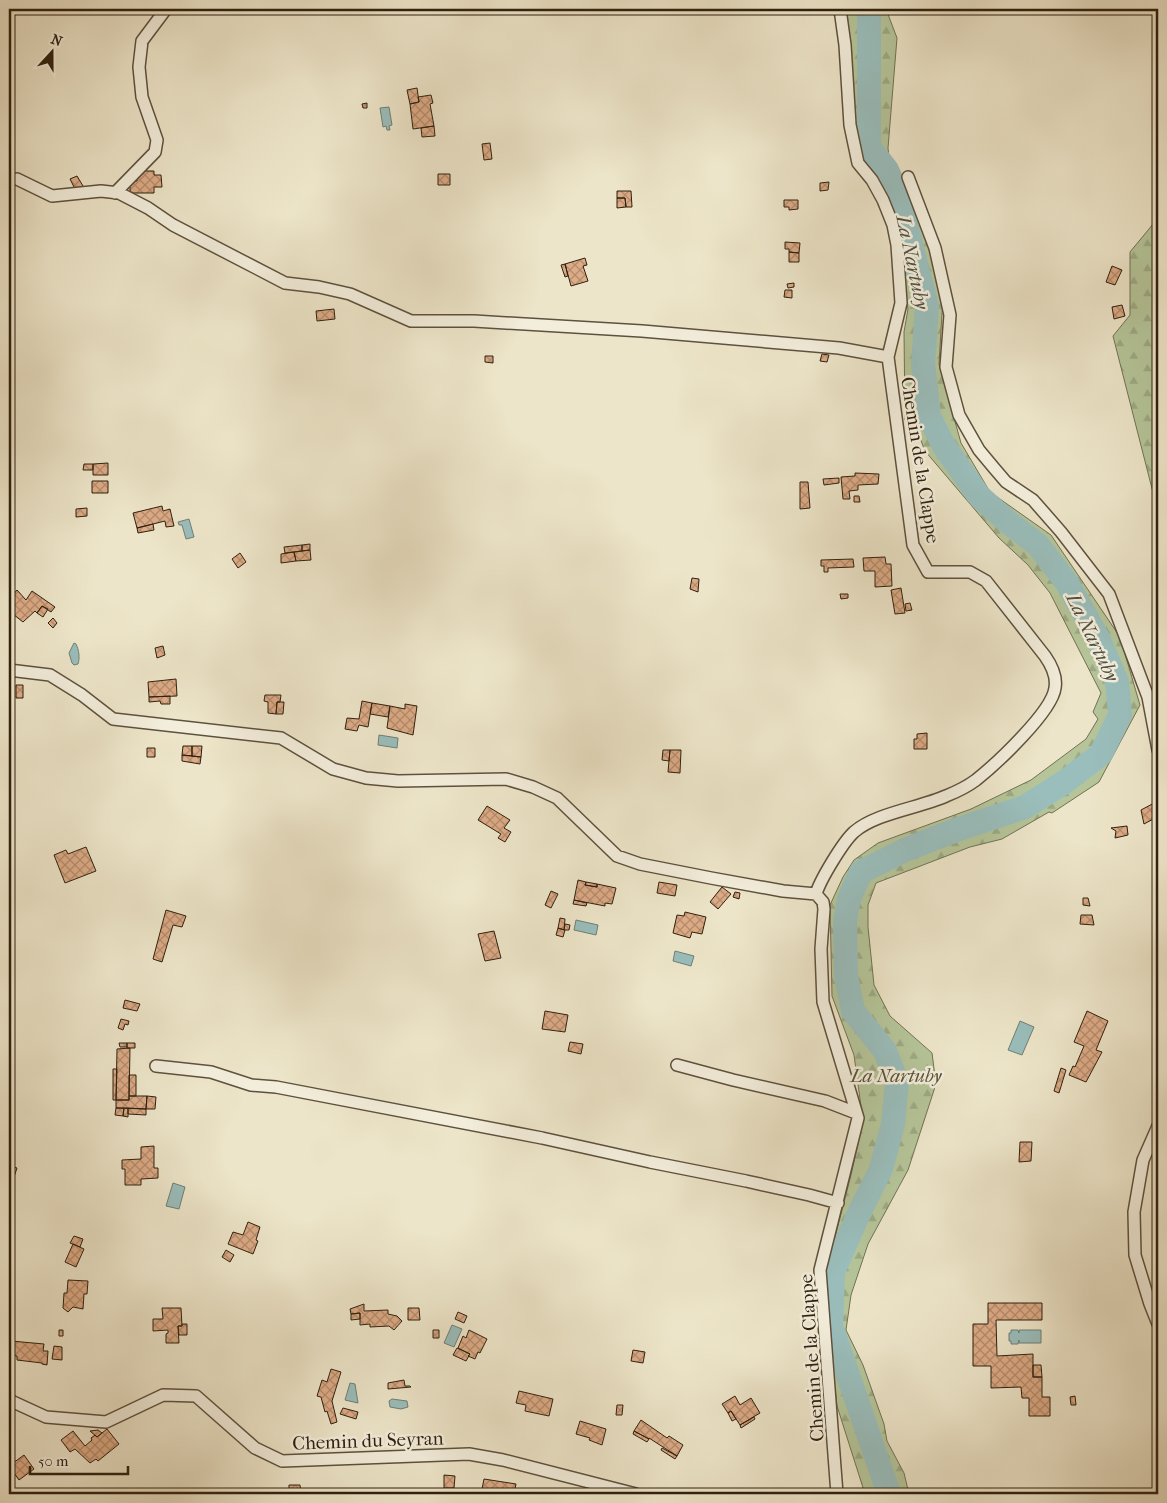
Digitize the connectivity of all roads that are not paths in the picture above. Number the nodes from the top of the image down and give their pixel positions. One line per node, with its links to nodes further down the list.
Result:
1 (166, 9): 5 (street)
2 (840, 9): 6 (street, Chemin de la Clappe)
3 (908, 177): 8 (street)
4 (17, 179): 5 (street)
5 (115, 193): 6 (street)
6 (888, 358): 9 (street, Chemin de la Clappe)
7 (9, 670): 9 (street)
8 (1158, 750)
9 (816, 894): 12 (street, Chemin de la Clappe)
10 (678, 1065): 12 (street)
11 (156, 1066): 14 (street)
12 (856, 1113): 14 (street, Chemin de la Clappe)
13 (1158, 1126): 15 (street)
14 (838, 1203): 18 (street, Chemin de la Clappe)
15 (1158, 1324)
16 (9, 1400): 17 (street, Chemin du Seyran)
17 (636, 1494)
18 (837, 1494)

